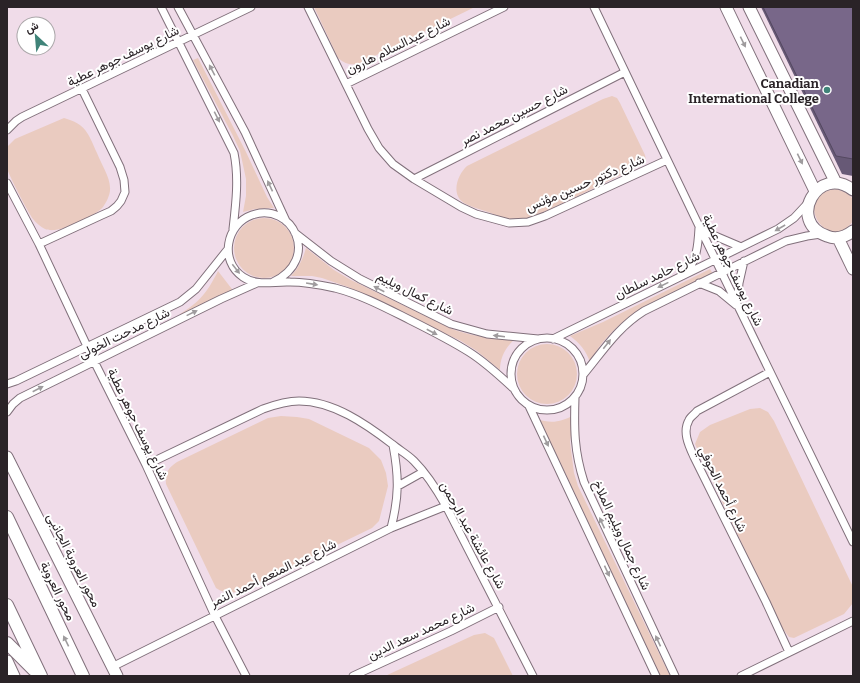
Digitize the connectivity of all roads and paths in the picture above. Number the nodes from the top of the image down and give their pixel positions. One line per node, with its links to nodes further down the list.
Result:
1 (161, 7): 10 (street)
2 (178, 7): 9 (street)
3 (252, 7): 9 (street, شارع يوسف جوهر عطية)
4 (308, 7): 12 (street, شارع دكتور حسين مؤنس)
5 (504, 7): 12 (street, شارع عبدالسلام هارون)
6 (594, 7): 11 (street, شارع يوسف جوهر عطية)
7 (726, 7): 20 (street, one-way to 20)
8 (749, 7): 18 (street)
9 (193, 35): 10 (street, شارع يوسف جوهر عطية); 22 (street, one-way to 9)
10 (179, 42): 13 (street, شارع يوسف جوهر عطية); 24 (street, one-way to 24)
11 (625, 72): 15 (street, شارع يوسف جوهر عطية); 16 (street, شارع حسين محمد نصر)
12 (346, 84): 16 (street, شارع دكتور حسين مؤنس)
13 (82, 89): 14 (street, شارع يوسف جوهر عطية); 29 (street)
14 (7, 130)
15 (667, 160): 16 (street, شارع دكتور حسين مؤنس); 23 (street, شارع يوسف جوهر عطية)
16 (414, 179)
17 (7, 183): 29 (street, شارع يوسف جوهر عطية)
18 (836, 183): 19 (street); 20 (street)
19 (853, 190)
20 (815, 191): 21 (street)
21 (808, 202): 27 (street); 30 (street, شارع حامد سلطان, one-way to 30)
22 (286, 222): 24 (street); 26 (street)
23 (700, 228): 30 (street); 32 (street, شارع يوسف جوهر عطية); 36 (street)
24 (233, 230): 31 (street)
25 (853, 231): 28 (street)
26 (295, 233): 37 (street); 42 (street, شارع كمال ويليم, one-way to 26)
27 (821, 234): 28 (street); 33 (street, شارع حامد سلطان)
28 (838, 238): 34 (street)
29 (39, 244): 43 (street, شارع يوسف جوهر عطية)
30 (741, 248): 32 (street, شارع حامد سلطان)
31 (228, 249): 38 (street, one-way to 38); 43 (street, شارع مدحت الخولى)
32 (715, 260): 35 (street, شارع يوسف جوهر عطية); 36 (street, شارع حامد سلطان)
33 (744, 261): 35 (street, شارع حامد سلطان); 40 (street)
34 (853, 269)
35 (721, 272): 39 (street, شارع حامد سلطان); 40 (street, شارع يوسف جوهر عطية)
36 (685, 275): 41 (street, شارع حامد سلطان, one-way to 41)
37 (273, 282): 38 (street); 48 (street, شارع كمال ويليم, one-way to 48)
38 (257, 283): 44 (street, شارع مدحت الخولى, one-way to 38)
39 (699, 283): 40 (street); 46 (street, شارع حامد سلطان, one-way to 39)
40 (738, 306): 45 (street, شارع يوسف جوهر عطية)
41 (553, 338): 42 (street); 46 (street)
42 (538, 339): 48 (street)
43 (88, 347): 44 (street, شارع يوسف جوهر عطية); 47 (street, شارع مدحت الخولى)
44 (94, 361): 51 (street, شارع مدحت الخولى, one-way to 44); 54 (street, شارع يوسف جوهر عطية)
45 (770, 372): 60 (street, شارع يوسف جوهر عطية); 66 (street, شارع أحمد الحوفي)
46 (583, 375): 49 (street)
47 (7, 384)
48 (513, 388): 50 (street)
49 (575, 397): 50 (street); 76 (street, شارع جمال ويليم الملاخ, one-way to 49)
50 (529, 406): 75 (street, one-way to 75)
51 (7, 412)
52 (393, 445): 54 (street, شارع عائشة عبد الرحمن); 55 (street, شارع عائشة عبد الرحمن); 56 (street)
53 (7, 457): 68 (street, محور العروبة الجانبى)
54 (146, 465): 63 (street, شارع يوسف جوهر عطية)
55 (423, 472): 56 (street); 57 (street, شارع عائشة عبد الرحمن)
56 (398, 486): 59 (street)
57 (446, 506): 59 (street, شارع عبد المنعم أحمد النمر); 62 (street, شارع عائشة عبد الرحمن)
58 (7, 517): 71 (main road, محور العروبة, one-way to 58)
59 (391, 528): 63 (street, شارع عبد المنعم أحمد النمر)
60 (853, 542)
61 (7, 605): 70 (main road)
62 (499, 607): 73 (street, شارع محمد سعد الدين); 74 (street, شارع عائشة عبد الرحمن)
63 (215, 616): 68 (street, شارع عبد المنعم أحمد النمر); 72 (street, شارع يوسف جوهر عطية)
64 (853, 621): 66 (street)
65 (7, 643): 70 (main road)
66 (789, 652): 77 (street)
67 (7, 661): 69 (street)
68 (114, 671)
69 (14, 676)
70 (41, 676)
71 (83, 676)
72 (246, 676)
73 (354, 676)
74 (533, 676)
75 (656, 676)
76 (675, 676)
77 (741, 676)

